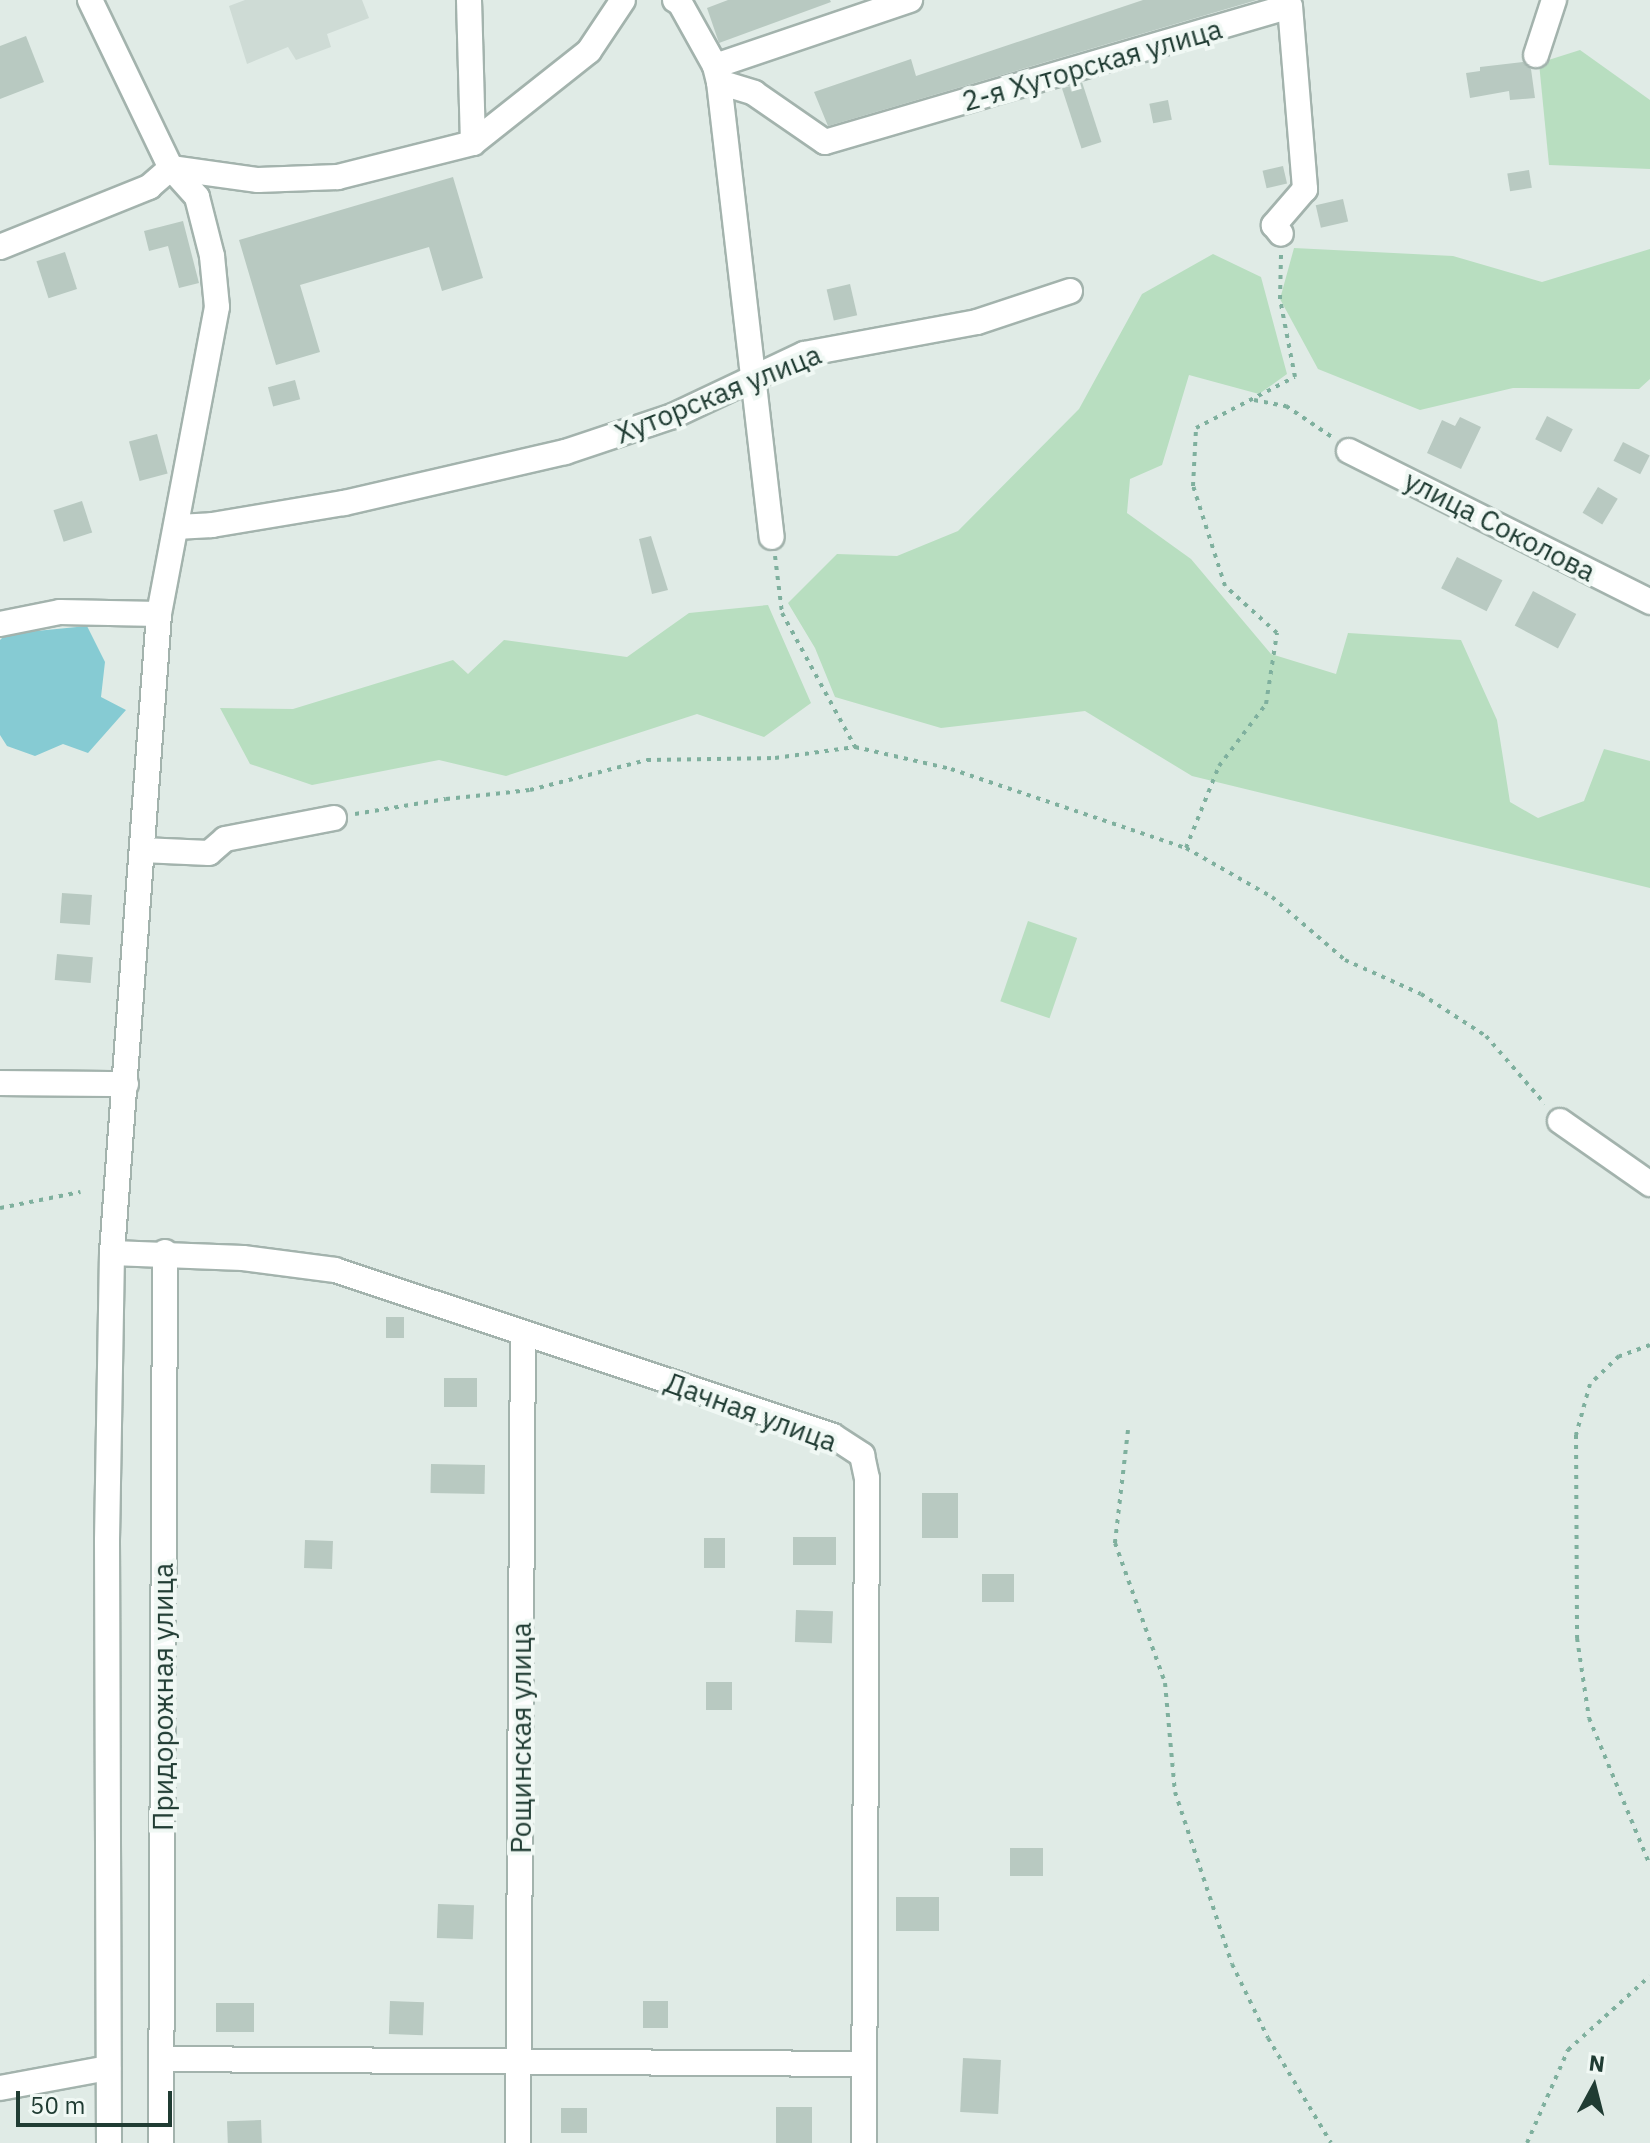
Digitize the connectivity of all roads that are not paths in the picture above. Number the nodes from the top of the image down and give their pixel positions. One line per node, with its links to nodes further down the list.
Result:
1 (90, 0): 10 (street)
2 (469, 0): 9 (street)
3 (623, 0): 9 (street)
4 (675, 0): 8 (street)
5 (910, 0): 8 (street)
6 (1554, 0): 7 (street)
7 (1536, 55)
8 (717, 74): 11 (street, 2-я Хуторская улица); 14 (street)
9 (473, 143): 10 (street)
10 (171, 168): 12 (street); 16 (street)
11 (1281, 234)
12 (0, 247)
13 (1070, 291): 14 (street, Хуторская улица)
14 (751, 377): 16 (street, Хуторская улица); 17 (street)
15 (1349, 451): 18 (street, улица Соколова)
16 (176, 527): 19 (street)
17 (772, 537)
18 (1650, 602)
19 (159, 614): 20 (street); 22 (street)
20 (0, 624)
21 (334, 818): 22 (street)
22 (142, 850): 24 (street)
23 (0, 1083): 24 (street)
24 (126, 1084): 28 (street)
25 (1560, 1121): 26 (street)
26 (1650, 1184)
27 (165, 1252): 28 (street, Дачная улица); 29 (street, Дачная улица); 30 (street, Придорожная улица)
28 (112, 1253): 33 (street)
29 (523, 1334): 31 (street, Рощинская улица); 32 (street, Дачная улица)
30 (161, 2059): 31 (street); 36 (street, Придорожная улица)
31 (519, 2063): 32 (street); 37 (street, Рощинская улица)
32 (864, 2064): 38 (street, Дачная улица)
33 (108, 2068): 34 (street); 35 (street)
34 (0, 2088)
35 (109, 2143)
36 (161, 2143)
37 (518, 2143)
38 (864, 2143)

